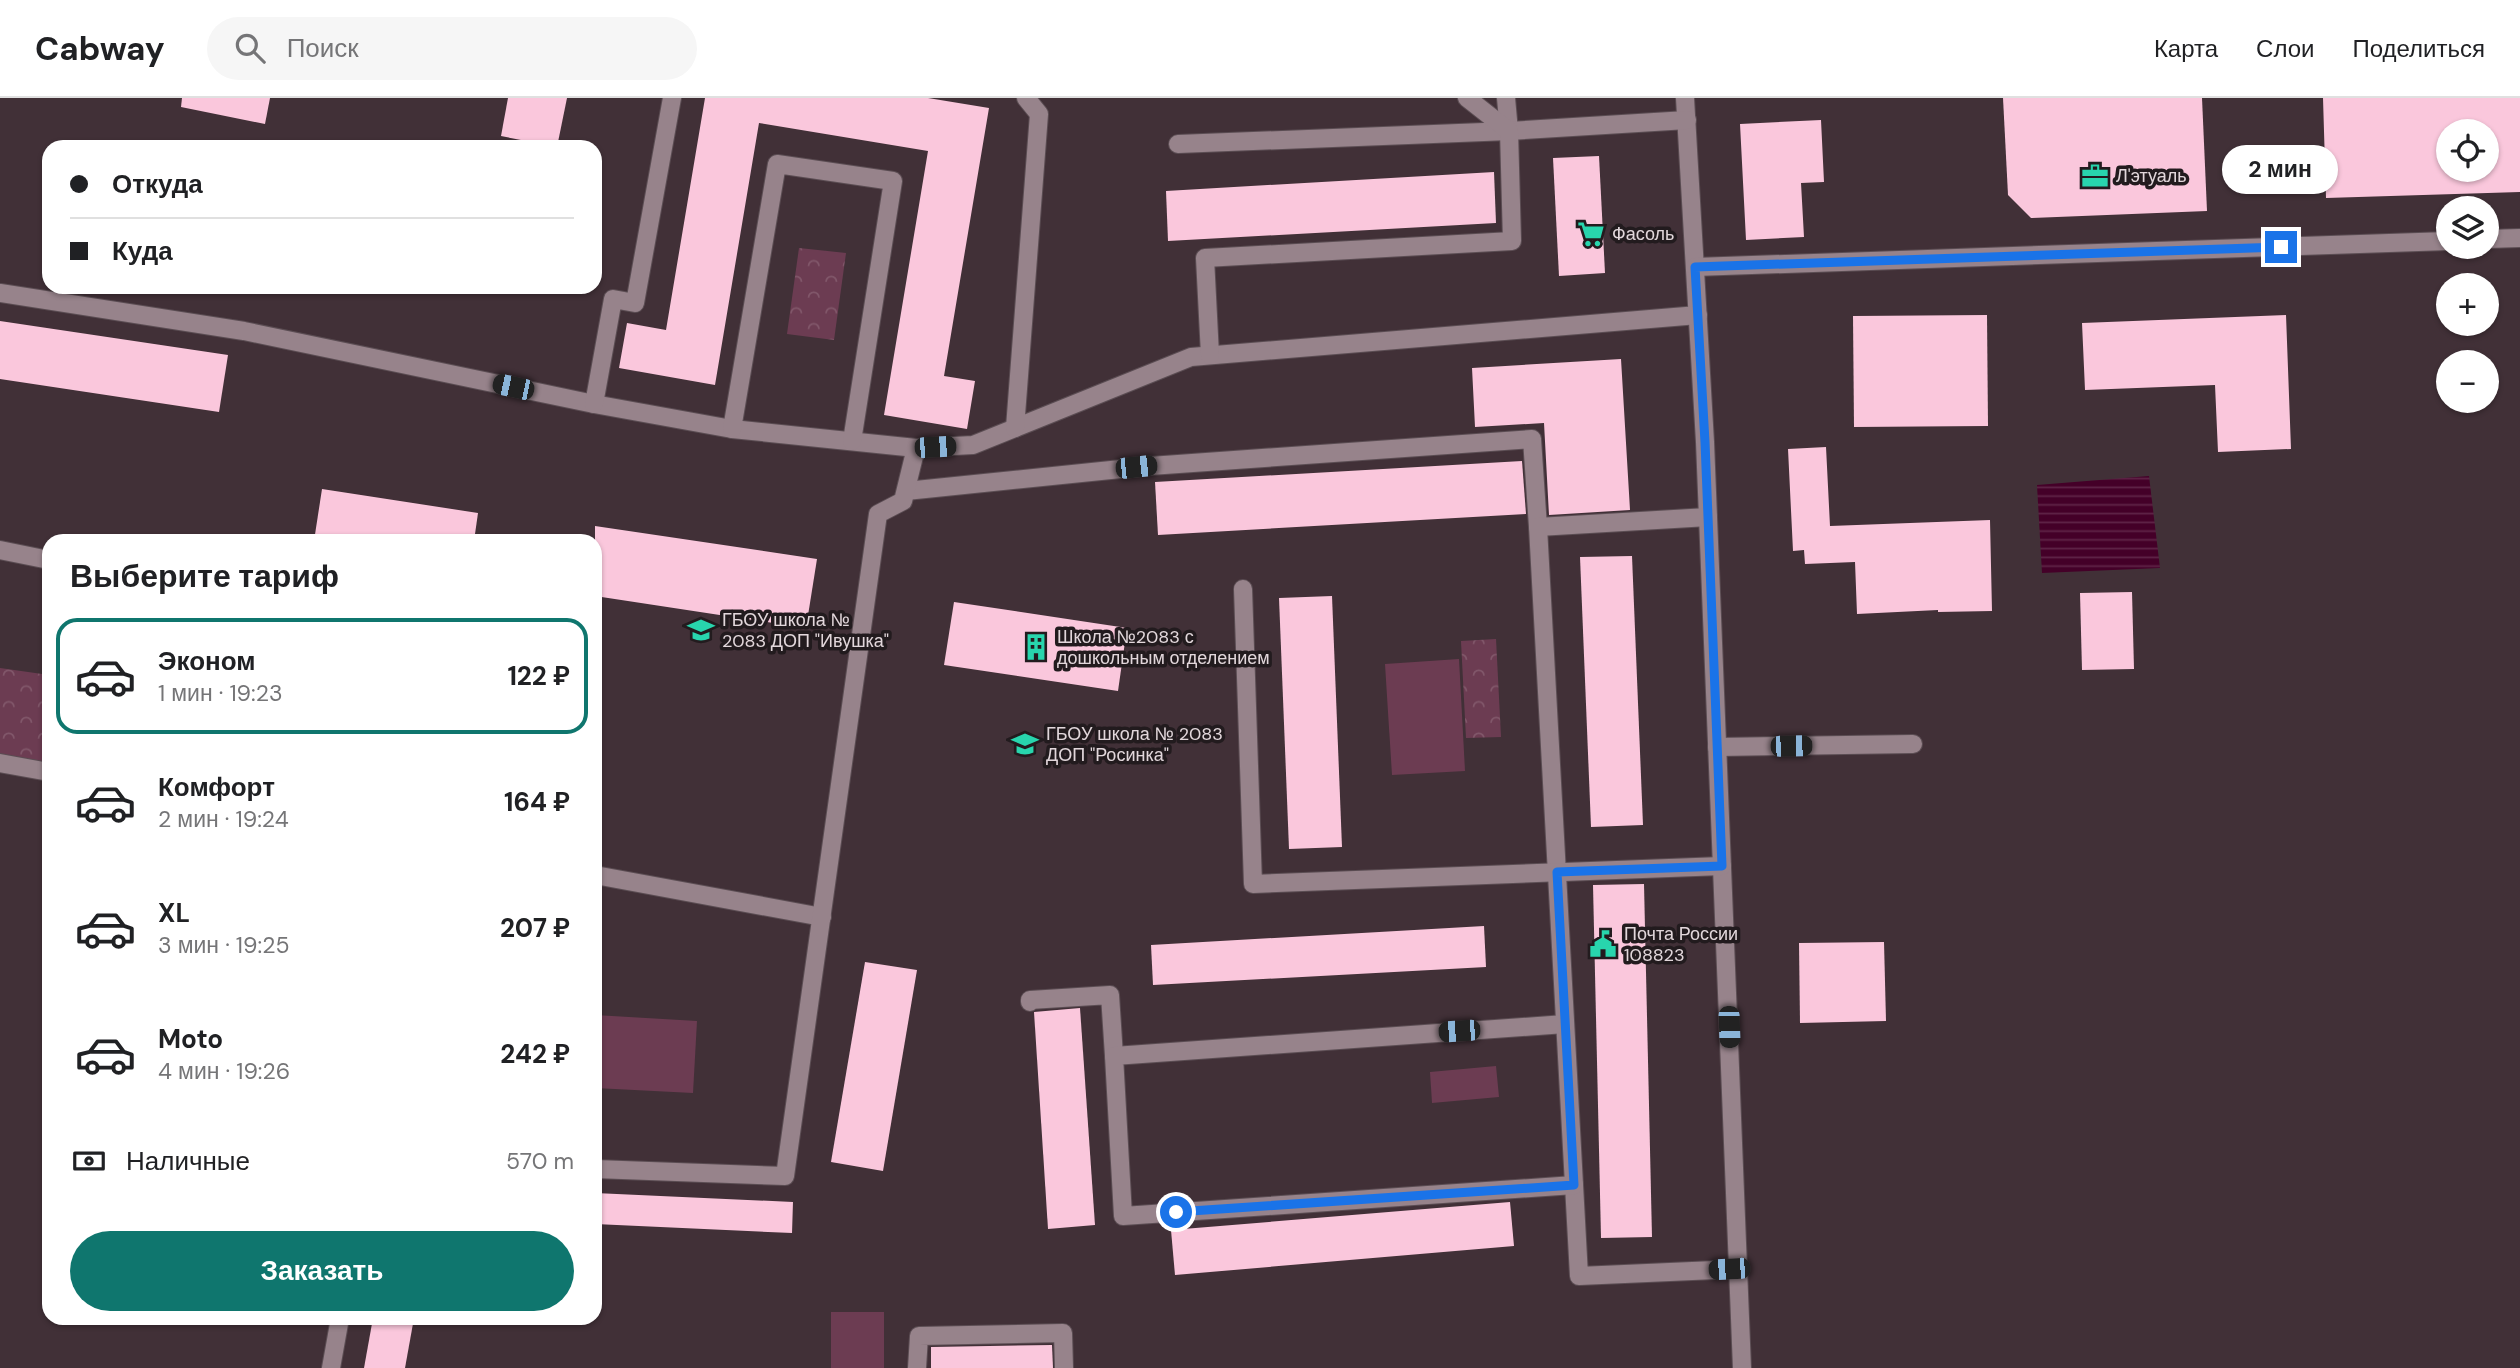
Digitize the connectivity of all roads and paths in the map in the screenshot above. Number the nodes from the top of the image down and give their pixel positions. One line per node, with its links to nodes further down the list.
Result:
1 (672, 98): 16 (street)
2 (1026, 98): 17 (street)
3 (1467, 98): 7 (street)
4 (1506, 98): 7 (street)
5 (1685, 98): 6 (street)
6 (1687, 120): 7 (street); 12 (street)
7 (1509, 131): 8 (street); 15 (street)
8 (1178, 144)
9 (2520, 238): 10 (street)
10 (2499, 239)
11 (2436, 241): 12 (street)
12 (1695, 267): 14 (street)
13 (0, 293): 16 (street)
14 (1698, 315): 15 (street); 22 (street)
15 (1210, 355): 17 (street)
16 (594, 404): 18 (street)
17 (1015, 428): 20 (street)
18 (733, 429): 19 (street); 19 (street)
19 (852, 441): 20 (street)
20 (916, 448): 21 (street)
21 (906, 491): 23 (street); 34 (street)
22 (1708, 517): 23 (street); 28 (street)
23 (1538, 527): 32 (street)
24 (0, 551): 25 (street)
25 (42, 559)
26 (1243, 589): 32 (street)
27 (1913, 744): 28 (street)
28 (1717, 747): 31 (street)
29 (0, 763): 30 (street)
30 (42, 771)
31 (1722, 866): 32 (street); 40 (street)
32 (1557, 872): 36 (street)
33 (602, 876): 34 (street)
34 (822, 917): 38 (street)
35 (1030, 1002): 37 (street)
36 (1565, 1024): 37 (street); 39 (street)
37 (1114, 1056): 39 (street)
38 (602, 1169)
39 (1574, 1185): 40 (street)
40 (1738, 1269): 45 (street)
41 (340, 1325): 42 (street)
42 (331, 1368)
43 (917, 1368): 44 (street)
44 (1064, 1368)
45 (1742, 1368)

